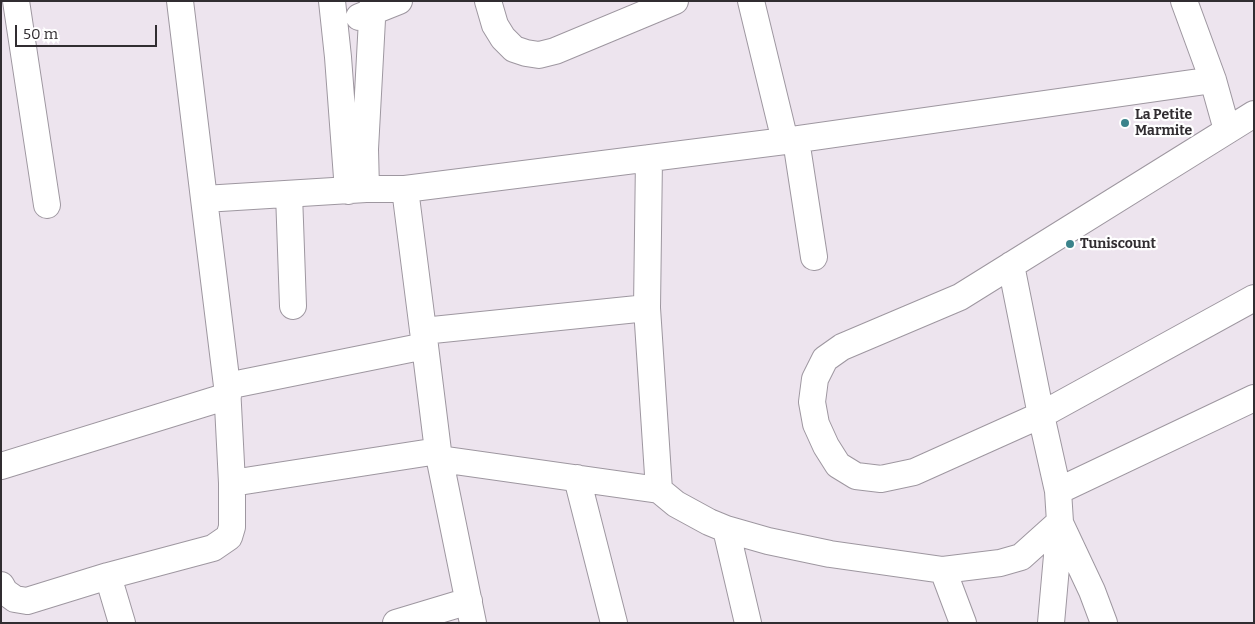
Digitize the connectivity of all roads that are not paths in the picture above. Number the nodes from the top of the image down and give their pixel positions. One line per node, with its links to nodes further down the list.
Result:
1 (16, 1): 20 (street)
2 (180, 1): 19 (street)
3 (332, 1): 10 (street)
4 (399, 1): 9 (street)
5 (488, 1): 6 (street)
6 (674, 1)
7 (751, 1): 14 (street)
8 (1184, 1): 11 (street)
9 (373, 6): 10 (street); 17 (street)
10 (336, 29): 17 (street)
11 (1213, 80): 13 (street); 14 (street)
12 (1254, 114): 13 (street)
13 (1227, 130): 22 (street)
14 (790, 140): 15 (street); 21 (street)
15 (649, 158): 16 (street); 25 (street)
16 (405, 189): 17 (street); 26 (street)
17 (357, 190): 18 (street)
18 (289, 194): 19 (street); 24 (street)
19 (204, 199): 27 (street)
20 (46, 205)
21 (814, 257)
22 (1011, 266): 29 (street); 29 (street)
23 (1254, 298): 29 (street)
24 (293, 306)
25 (647, 308): 26 (street); 34 (street)
26 (424, 339): 27 (street); 30 (street)
27 (228, 391): 31 (street); 33 (street)
28 (1254, 398): 35 (street)
29 (1041, 415): 35 (street)
30 (439, 455): 32 (street); 33 (street); 41 (street)
31 (1, 466)
32 (577, 478): 34 (street); 44 (street)
33 (232, 483): 39 (street)
34 (658, 490): 37 (street)
35 (1058, 491): 36 (street)
36 (1060, 522): 38 (street); 47 (street); 48 (street)
37 (726, 529): 38 (street); 45 (street)
38 (943, 570): 46 (street)
39 (108, 576): 40 (street); 42 (street)
40 (1, 585)
41 (471, 612): 43 (street)
42 (122, 623)
43 (396, 623)
44 (614, 623)
45 (748, 623)
46 (963, 623)
47 (1051, 623)
48 (1104, 623)

